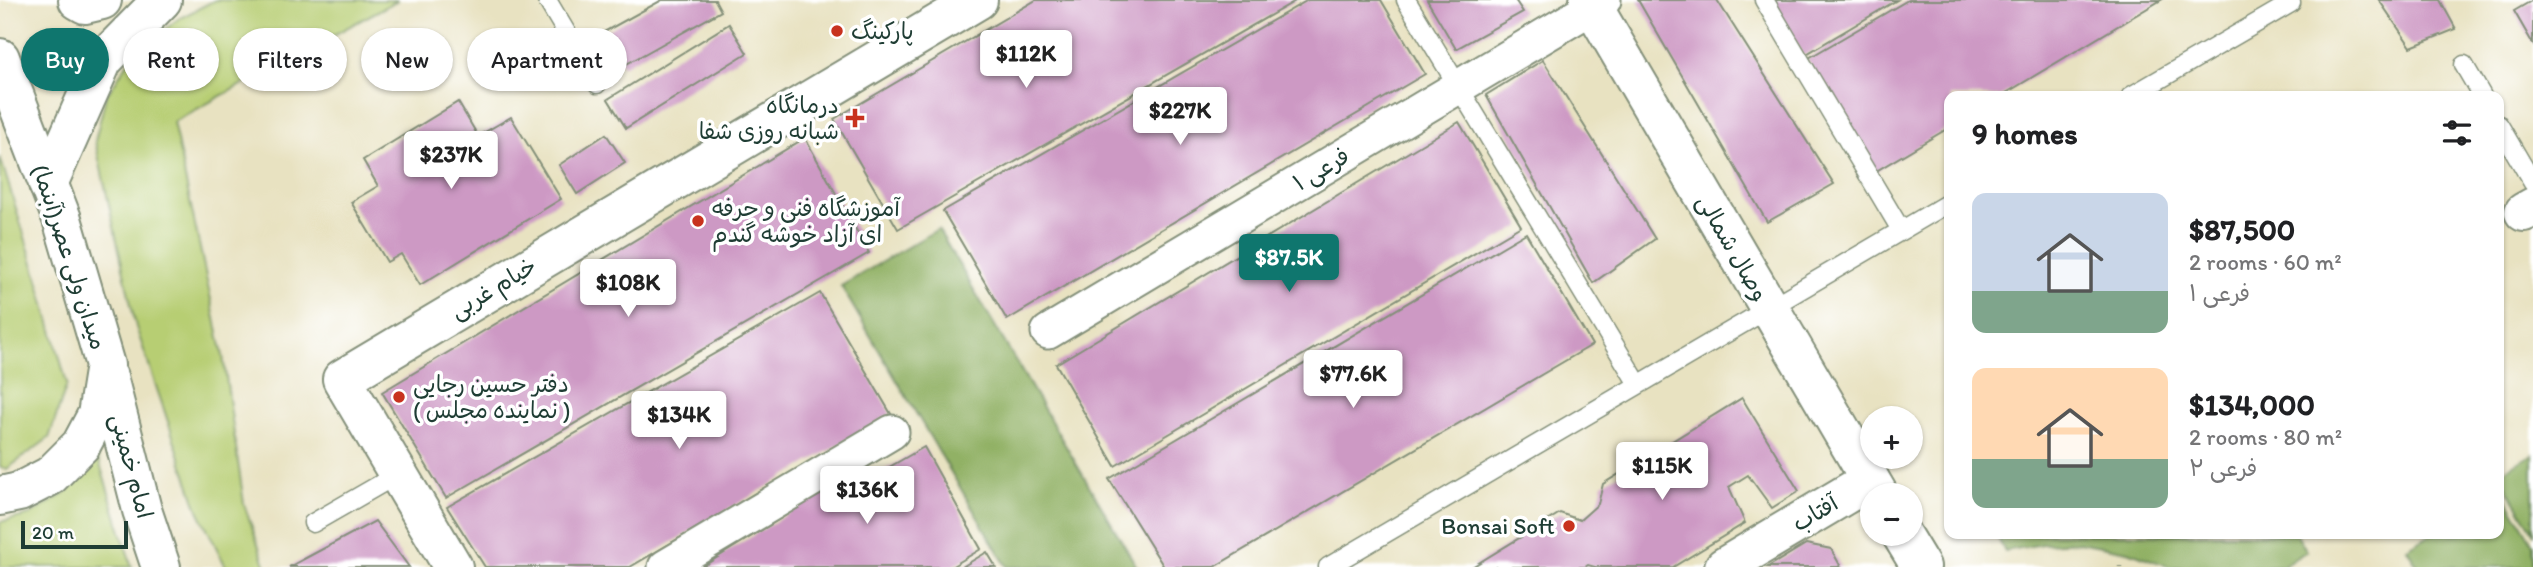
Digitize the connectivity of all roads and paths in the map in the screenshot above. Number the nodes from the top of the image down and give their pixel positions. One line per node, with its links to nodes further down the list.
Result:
1 (78, 0): 2 (street)
2 (102, 0)
3 (162, 0): 17 (street)
4 (547, 0): 10 (lane)
5 (978, 0): 26 (street, خیام غربی)
6 (1406, 0): 13 (lane)
7 (1765, 0): 20 (lane)
8 (1595, 2): 13 (street, فرعی ۱); 21 (street, وصال شمالی)
9 (2291, 3): 14 (lane)
10 (564, 28)
11 (0, 58): 17 (street, میدان ولی عصر(آبنما))
12 (2464, 65): 15 (lane)
13 (1458, 87): 22 (street, فرعی ۱); 24 (lane)
14 (2140, 91)
15 (2479, 91)
16 (2504, 137): 18 (lane)
17 (48, 184): 23 (street, میدان ولی عصر(آبنما))
18 (2530, 200)
19 (1944, 205): 20 (lane)
20 (1901, 230): 21 (lane)
21 (1768, 308): 24 (lane); 27 (street, وصال شمالی)
22 (1048, 332)
23 (105, 365): 29 (street, میدان ولی عصر(آبنما)); 32 (street, امام خمینی)
24 (1638, 384): 35 (lane)
25 (892, 432): 34 (street)
26 (398, 474): 30 (lane); 33 (street, خیام غربی)
27 (1871, 483)
28 (1860, 495): 36 (street, آفتاب)
29 (0, 496)
30 (313, 523)
31 (1909, 546): 37 (street)
32 (162, 559)
33 (453, 567)
34 (664, 567)
35 (1328, 567)
36 (1724, 567)
37 (1921, 567)

